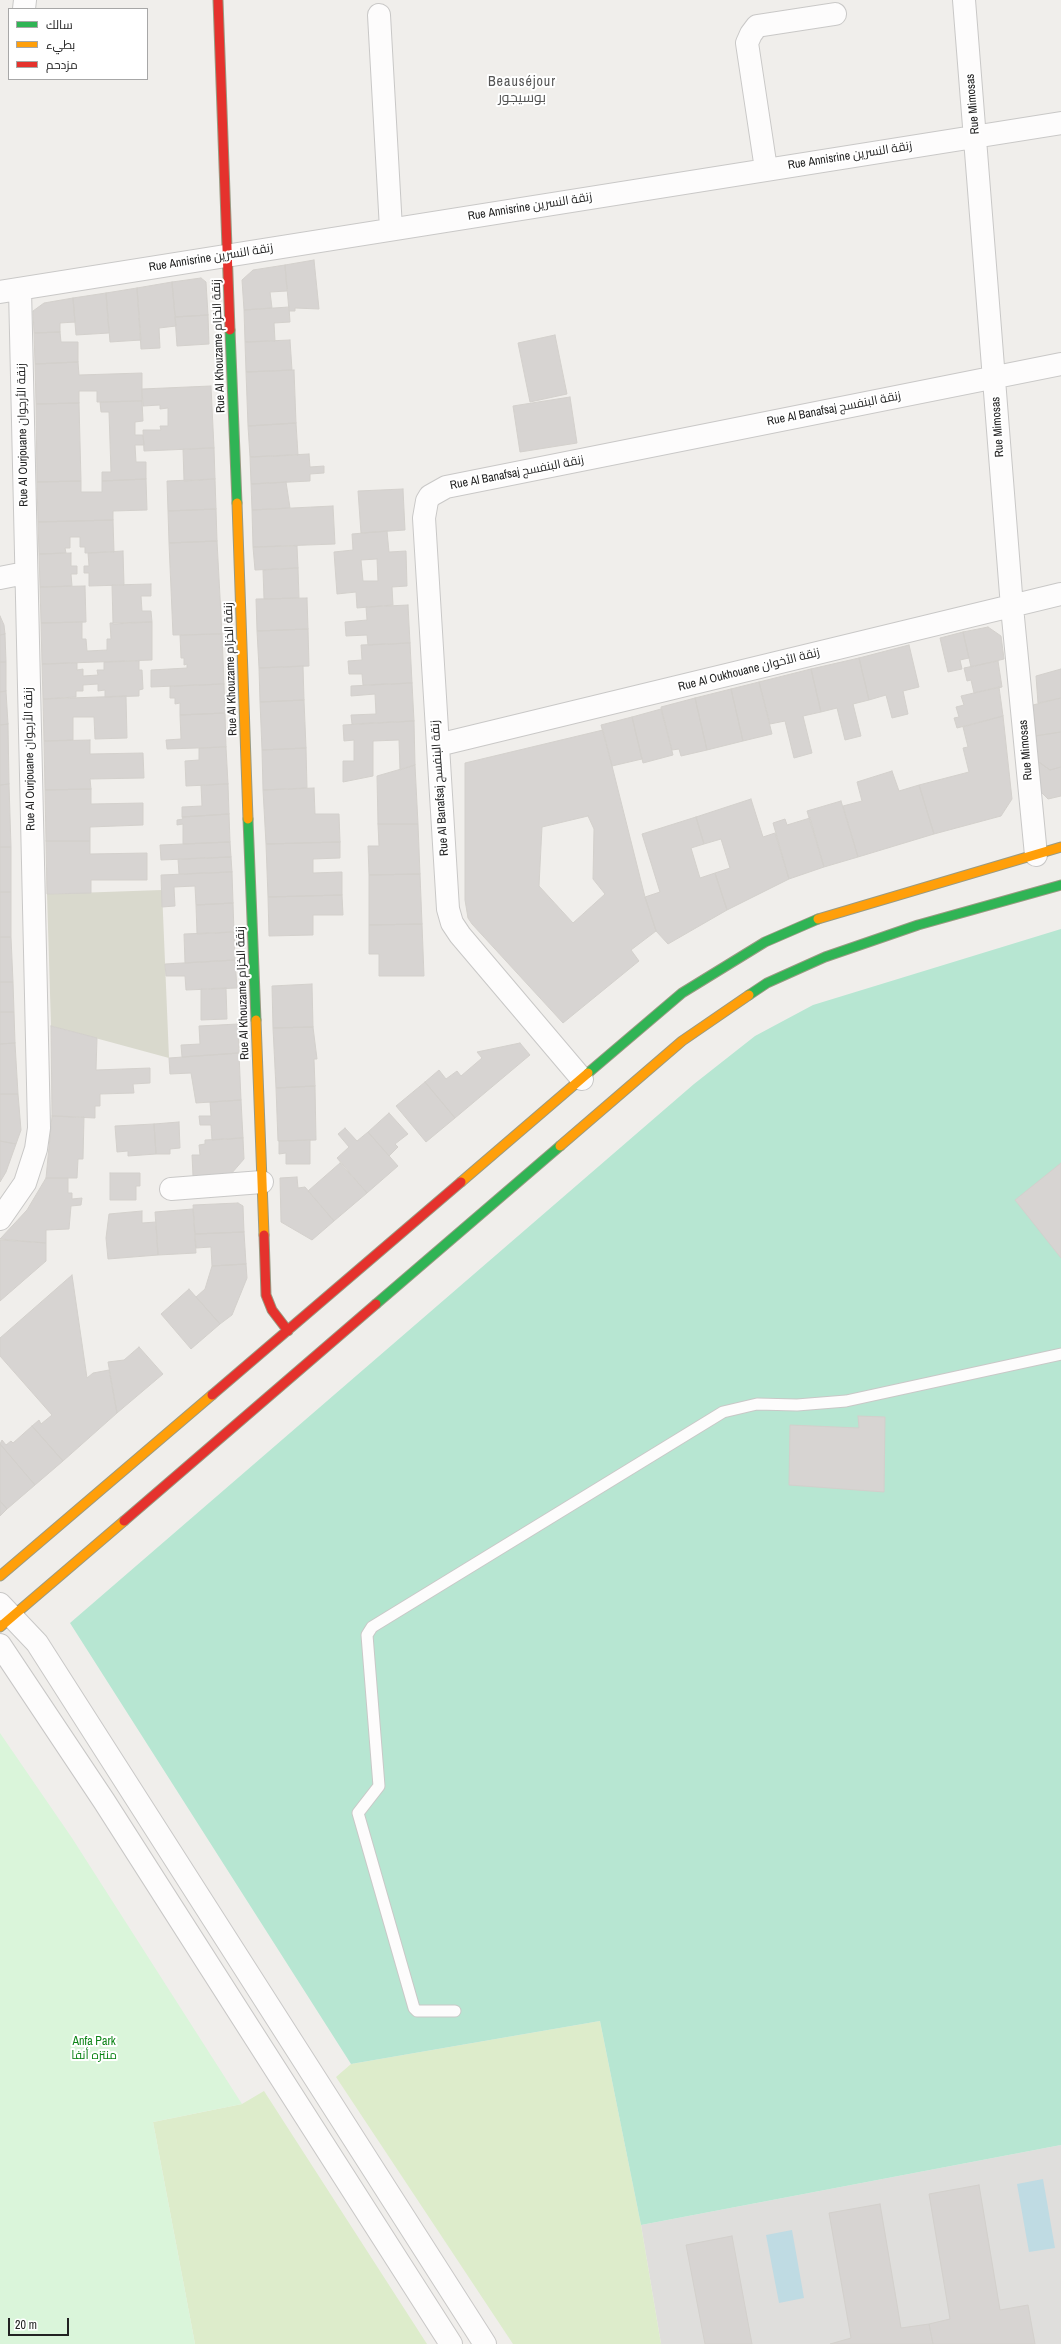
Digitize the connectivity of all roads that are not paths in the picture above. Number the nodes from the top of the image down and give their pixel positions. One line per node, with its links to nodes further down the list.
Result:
1 (218, 0): 9 (main road, Rue Al Khouzame زنقة الخزام)
2 (964, 0): 6 (street, Rue Mimosas)
3 (379, 14): 8 (street)
4 (835, 14): 7 (street)
5 (1061, 123): 6 (street, Rue Annisrine زنقة النسرين)
6 (976, 137): 7 (street, Rue Annisrine زنقة النسرين); 12 (street, Rue Mimosas)
7 (766, 170): 8 (street, Rue Annisrine زنقة النسرين)
8 (392, 229): 9 (street, Rue Annisrine زنقة النسرين)
9 (227, 256): 10 (street, Rue Annisrine زنقة النسرين); 22 (main road, Rue Al Khouzame زنقة الخزام)
10 (10, 290): 13 (street, Rue Al Ourjouane زنقة الأرجوان)
11 (1061, 364): 12 (street, Rue Al Banafsaj زنقة البنفسج)
12 (995, 377): 16 (street, Rue Mimosas); 17 (street, Rue Al Banafsaj زنقة البنفسج)
13 (25, 573): 14 (street); 24 (street, Rue Al Ourjouane زنقة الأرجوان)
14 (0, 578)
15 (1061, 594): 16 (street, Rue Al Oukhouane زنقة الأخوان)
16 (1012, 607): 17 (street, Rue Al Oukhouane زنقة الأخوان); 19 (street, Rue Mimosas)
17 (438, 745): 21 (street, Rue Al Banafsaj زنقة البنفسج)
18 (1061, 847): 19 (main road)
19 (1036, 855): 21 (main road)
20 (1061, 885): 28 (main road)
21 (582, 1079): 25 (main road)
22 (262, 1182): 23 (street); 25 (main road, Rue Al Khouzame زنقة الخزام)
23 (171, 1189)
24 (0, 1219)
25 (288, 1331): 27 (main road)
26 (1061, 1354): 30 (lane)
27 (0, 1576)
28 (4, 1616): 32 (street)
29 (0, 1646): 31 (street)
30 (455, 2011)
31 (451, 2344)
32 (485, 2344)

